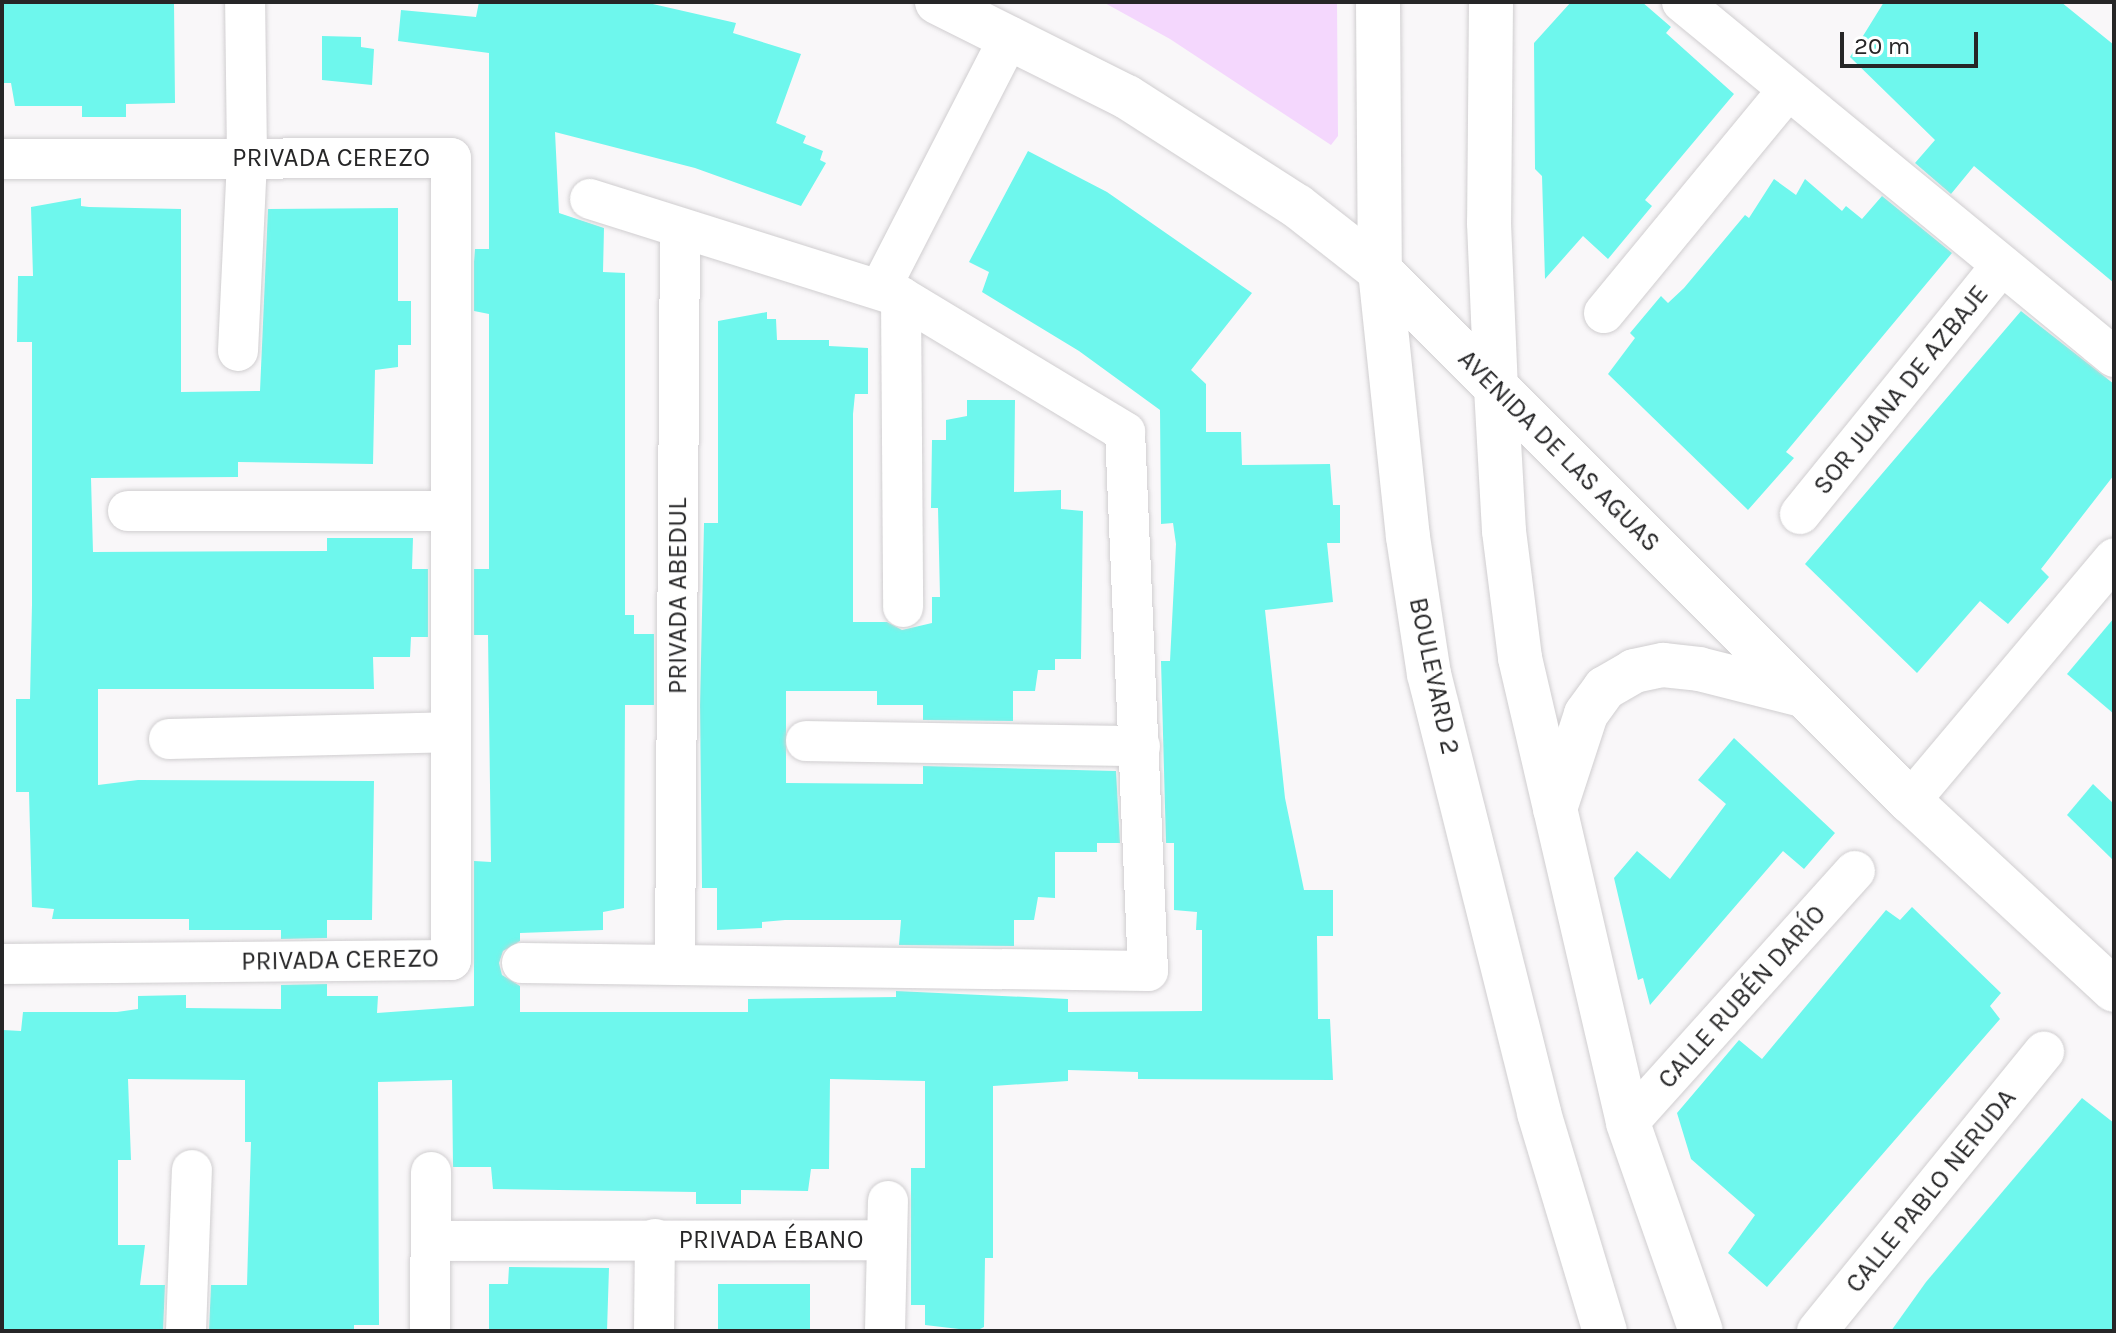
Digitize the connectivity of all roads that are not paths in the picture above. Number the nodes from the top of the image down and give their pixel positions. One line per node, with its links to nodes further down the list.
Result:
1 (245, 2): 8 (street)
2 (937, 2): 6 (main road, AVENIDA DE LAS AGUAS)
3 (1378, 2): 13 (main road, BOULEVARD 2)
4 (1491, 2): 18 (main road)
5 (1682, 2): 7 (street, SOR JUANA DE AZBAJE)
6 (1010, 36): 13 (main road, AVENIDA DE LAS AGUAS); 14 (street)
7 (1788, 90): 12 (street, SOR JUANA DE AZBAJE); 15 (street)
8 (247, 157): 9 (street, PRIVADA CEREZO); 16 (street); 20 (street, PRIVADA CEREZO)
9 (2, 159)
10 (590, 199): 11 (street)
11 (680, 230): 14 (street); 33 (street, PRIVADA ABEDUL)
12 (2001, 266): 17 (street, SOR JUANA DE AZBAJE); 21 (street, SOR JUANA DE AZBAJE)
13 (1380, 271): 18 (main road, AVENIDA DE LAS AGUAS); 48 (main road, BOULEVARD 2)
14 (891, 293): 23 (street); 28 (street)
15 (1604, 313)
16 (238, 351)
17 (2114, 357)
18 (1496, 388): 24 (main road, AVENIDA DE LAS AGUAS); 30 (main road)
19 (128, 511): 20 (street)
20 (449, 511): 25 (street, PRIVADA CEREZO)
21 (1800, 514)
22 (2114, 559): 29 (street)
23 (903, 607)
24 (1802, 695): 29 (main road, AVENIDA DE LAS AGUAS); 30 (main road)
25 (449, 732): 26 (street); 34 (street, PRIVADA CEREZO)
26 (169, 739)
27 (806, 741): 28 (street)
28 (1140, 746): 33 (street)
29 (1910, 801): 35 (main road, AVENIDA DE LAS AGUAS)
30 (1555, 809): 37 (main road)
31 (1855, 871): 37 (street, CALLE RUBÉN DARÍO)
32 (522, 963): 33 (street)
33 (675, 963)
34 (2, 964)
35 (2114, 990)
36 (2044, 1052): 50 (street, CALLE PABLO NERUDA)
37 (1628, 1123): 49 (main road)
38 (192, 1170): 44 (street)
39 (431, 1172): 43 (street)
40 (888, 1201): 42 (street, PRIVADA ÉBANO)
41 (655, 1239): 42 (street, PRIVADA ÉBANO); 43 (street, PRIVADA ÉBANO); 46 (street, PRIVADA ÉBANO)
42 (886, 1240): 47 (street, PRIVADA ÉBANO)
43 (431, 1241): 45 (street)
44 (186, 1331)
45 (430, 1331)
46 (654, 1331)
47 (885, 1331)
48 (1605, 1331)
49 (1701, 1331)
50 (1817, 1331)

